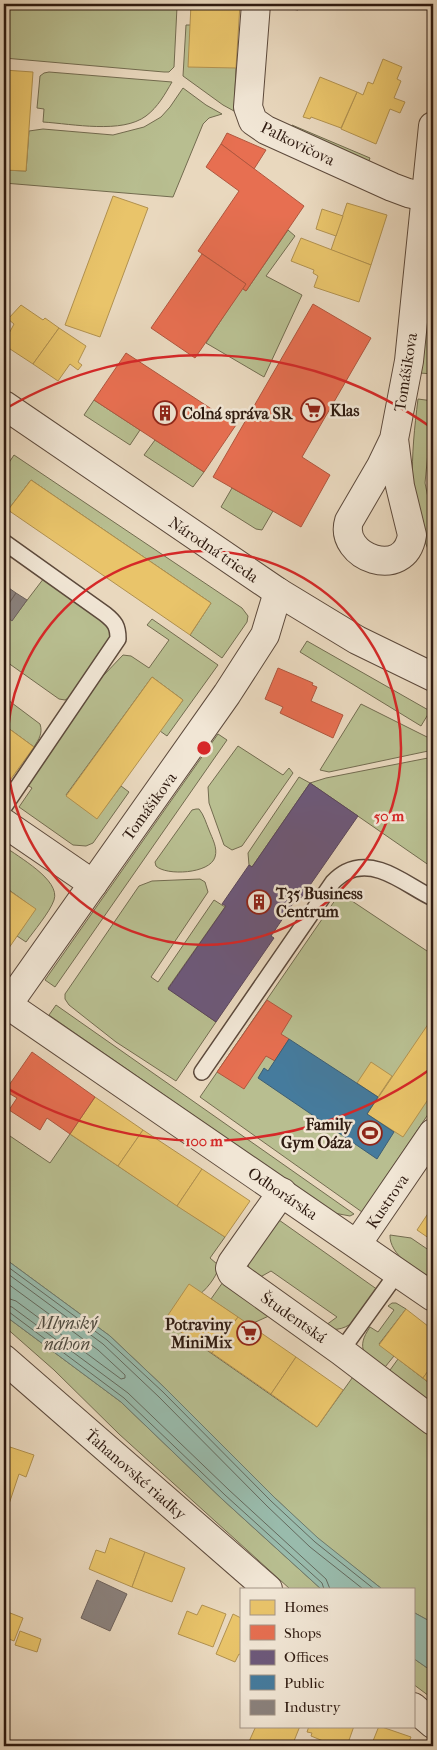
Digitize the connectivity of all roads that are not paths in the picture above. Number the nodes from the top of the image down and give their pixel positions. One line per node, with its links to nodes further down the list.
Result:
1 (256, 4): 3 (street, Palkovičova)
2 (433, 126): 3 (street, Tomášikova)
3 (426, 196): 5 (street, Tomášikova)
4 (4, 405): 7 (street, Národná trieda)
5 (394, 439)
6 (4, 542): 9 (lane)
7 (278, 592): 8 (street, Národná trieda); 11 (street, Tomášikova)
8 (433, 677)
9 (4, 806)
10 (4, 823): 11 (street)
11 (93, 884): 13 (street, Tomášikova)
12 (433, 898): 14 (lane)
13 (6, 1007): 16 (street, Odborárska)
14 (202, 1072)
15 (433, 1133): 17 (street, Kustrova)
16 (282, 1192): 17 (street, Odborárska); 20 (street, Študentská)
17 (357, 1244): 18 (street, Odborárska)
18 (398, 1272): 19 (street, Odborárska); 20 (lane)
19 (433, 1297)
20 (341, 1350): 22 (street, Študentská)
21 (4, 1359): 23 (street, Ťahanovské riadky)
22 (433, 1421)
23 (267, 1588)
24 (414, 1708): 25 (street)
25 (433, 1724)

